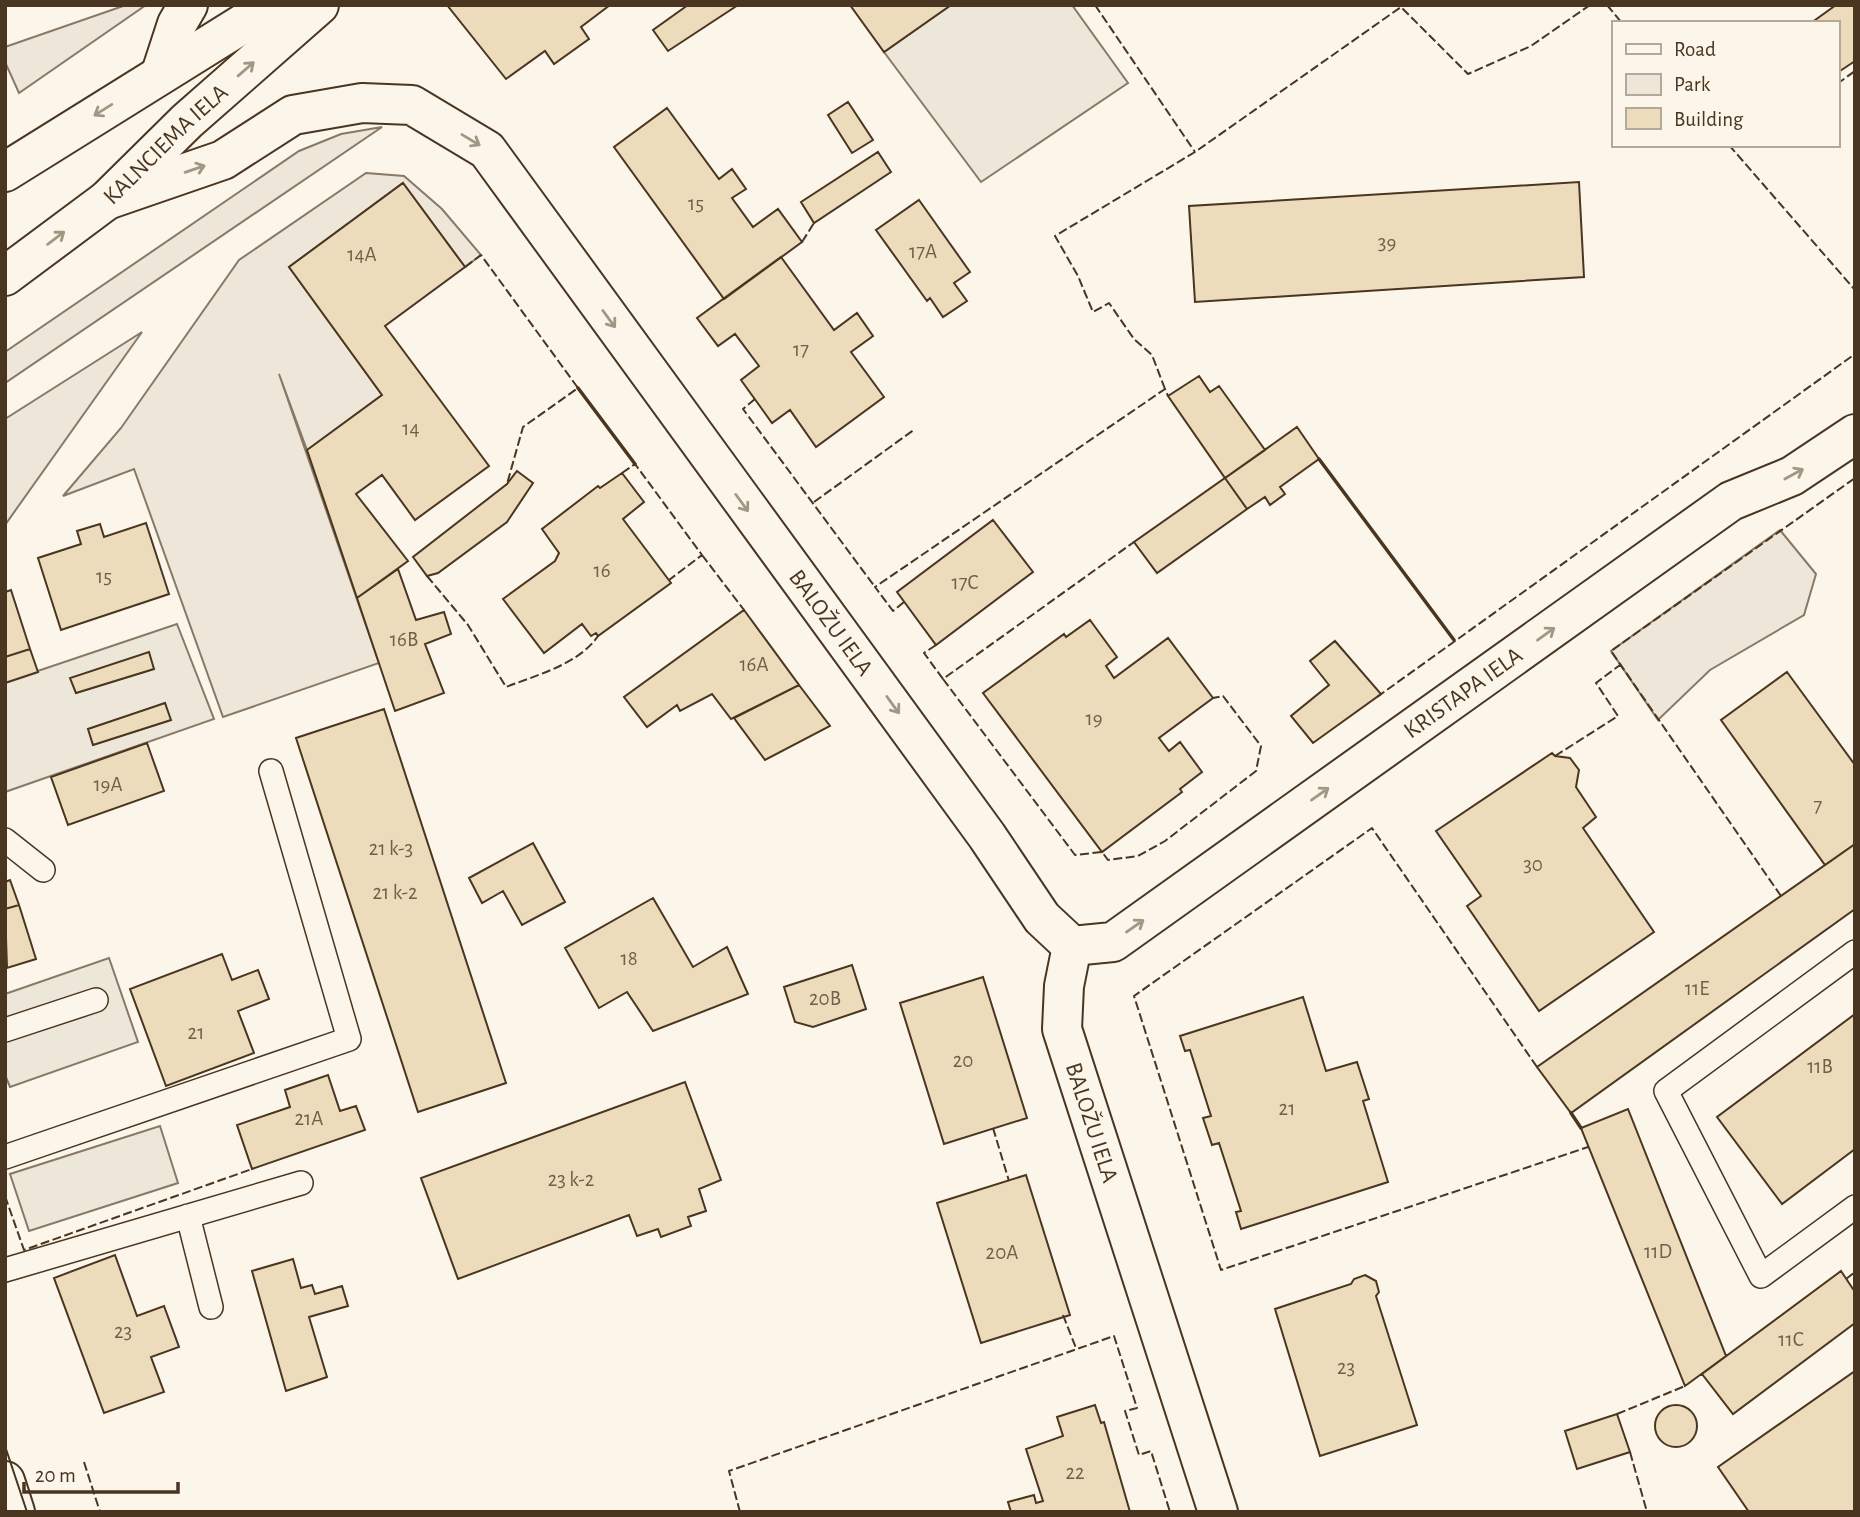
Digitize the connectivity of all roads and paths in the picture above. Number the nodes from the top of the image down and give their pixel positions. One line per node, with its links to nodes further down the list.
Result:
1 (188, 5): 4 (street)
2 (273, 5): 4 (street, KALNCIEMA IELA)
3 (319, 5): 6 (street, KALNCIEMA IELA, one-way to 3)
4 (161, 73): 5 (street, KALNCIEMA IELA, one-way to 5)
5 (5, 172)
6 (107, 200): 7 (street, KALNCIEMA IELA, one-way to 6); 12 (street, BALOŽU IELA, one-way to 12)
7 (5, 276)
8 (1855, 434): 12 (street, KRISTAPA IELA, one-way to 8)
9 (271, 771): 16 (lane)
10 (5, 839): 11 (lane)
11 (43, 870)
12 (1072, 946): 22 (street, BALOŽU IELA)
13 (1855, 951): 18 (lane)
14 (96, 1000): 15 (lane)
15 (5, 1030)
16 (5, 1157)
17 (300, 1184): 19 (lane)
18 (1855, 1207)
19 (188, 1216): 20 (lane); 21 (lane)
20 (5, 1270)
21 (211, 1307)
22 (1218, 1512)

